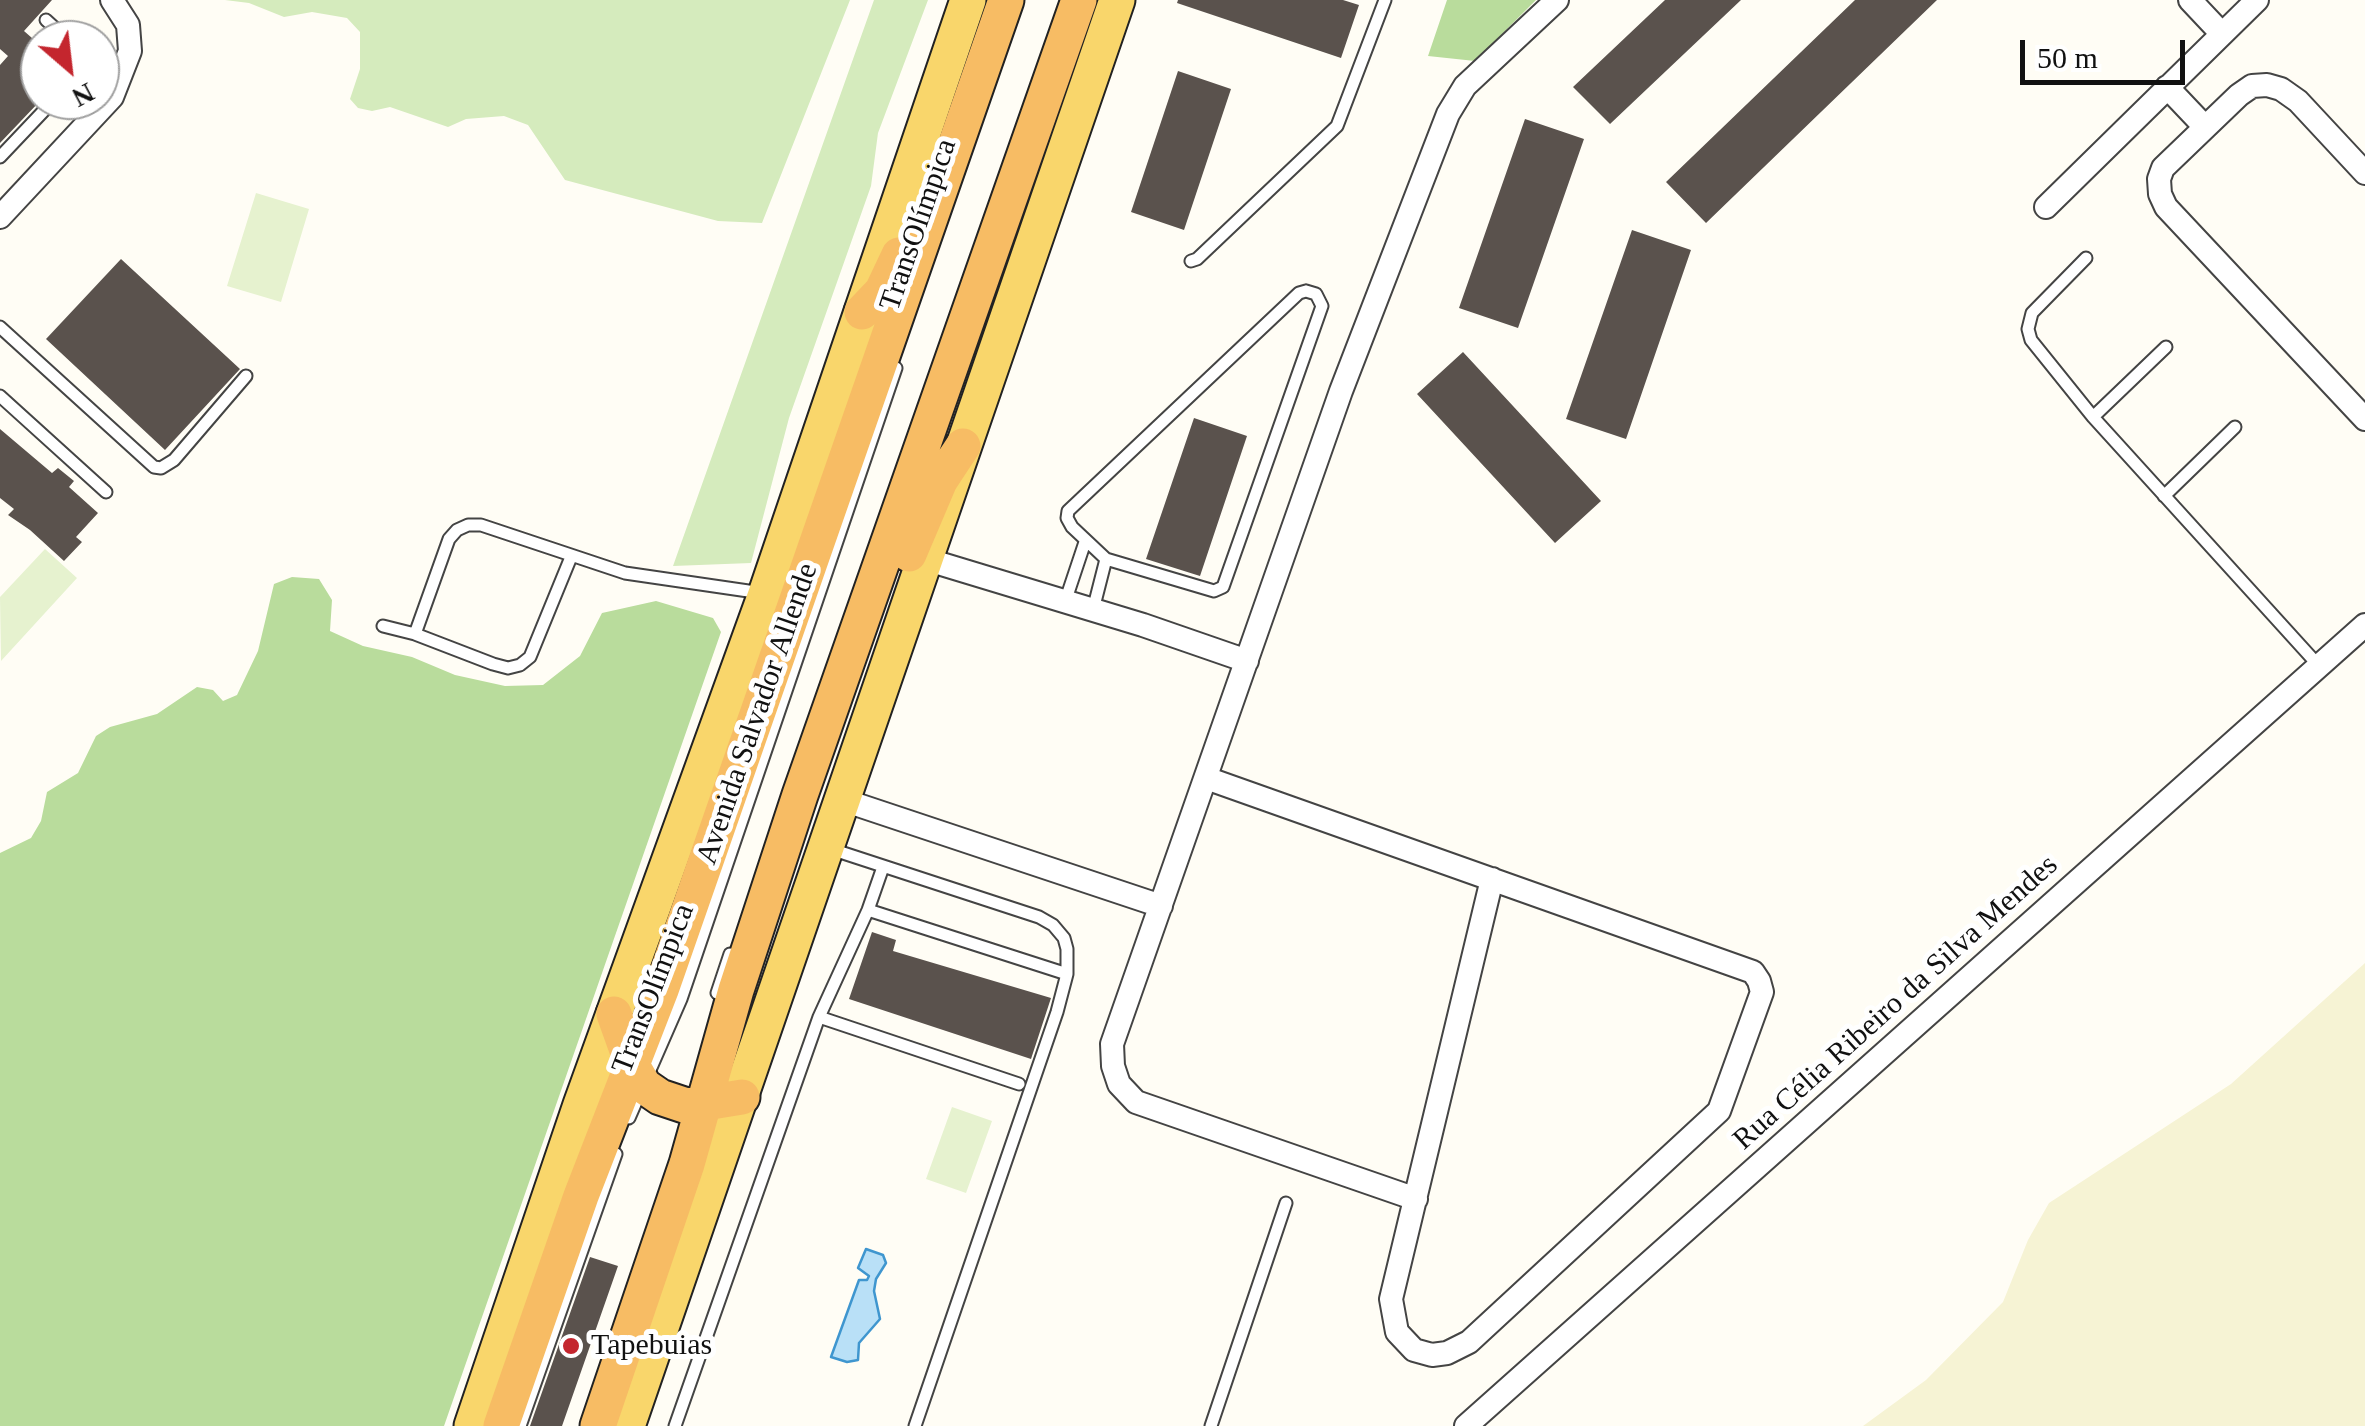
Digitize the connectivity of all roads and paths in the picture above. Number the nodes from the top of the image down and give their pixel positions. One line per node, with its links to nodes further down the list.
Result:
1 (112, 0): 17 (street)
2 (968, 0): 20 (main road, Avenida Salvador Allende)
3 (1078, 0): 46 (highway)
4 (1117, 0): 30 (main road)
5 (1385, 0): 19 (lane)
6 (1557, 0): 43 (street)
7 (2190, 0): 10 (street)
8 (2257, 0): 10 (street)
9 (1002, 13): 20 (highway); 59 (highway, Avenida Salvador Allende)
10 (2222, 34): 11 (street)
11 (2167, 87): 13 (street); 16 (street)
12 (35, 120): 14 (lane)
13 (2204, 126): 15 (street); 28 (street)
14 (0, 158)
15 (2365, 173)
16 (2046, 208)
17 (0, 217)
18 (2086, 258): 27 (lane)
19 (1191, 261)
20 (862, 312): 37 (main road, Avenida Salvador Allende)
21 (0, 327): 24 (lane)
22 (2166, 347): 27 (lane)
23 (900, 358): 59 (lane, TransOlímpica)
24 (246, 376)
25 (0, 396): 31 (lane)
26 (925, 396): 48 (lane)
27 (2094, 418): 32 (lane)
28 (2365, 419)
29 (2235, 426): 32 (lane)
30 (963, 446): 36 (main road); 46 (highway)
31 (106, 492)
32 (2164, 496): 44 (lane)
33 (1085, 542): 35 (lane); 35 (lane); 38 (lane)
34 (571, 557): 37 (lane); 42 (lane); 42 (lane)
35 (1106, 559): 39 (lane)
36 (925, 560): 38 (street); 47 (main road)
37 (766, 594): 57 (main road, Avenida Salvador Allende)
38 (1065, 602): 39 (street)
39 (1093, 610): 43 (street)
40 (2365, 625): 44 (street, Rua Célia Ribeiro da Silva Mendes)
41 (384, 626): 42 (lane)
42 (415, 634)
43 (1247, 661): 45 (street)
44 (2319, 666): 73 (street, Rua Célia Ribeiro da Silva Mendes)
45 (1206, 778): 51 (street); 52 (street)
46 (800, 795): 62 (highway)
47 (843, 800): 49 (main road); 52 (street)
48 (773, 832)
49 (827, 847): 50 (lane); 61 (main road)
50 (883, 866): 53 (lane); 55 (lane)
51 (1492, 879): 63 (street); 63 (street)
52 (1161, 906): 63 (street)
53 (868, 910): 55 (lane); 58 (lane)
54 (734, 940): 56 (lane, TransOlímpica)
55 (1067, 974): 71 (lane)
56 (713, 1010)
57 (614, 1014): 59 (highway); 65 (main road, Avenida Salvador Allende)
58 (819, 1016): 60 (lane); 70 (lane)
59 (638, 1076): 62 (highway); 66 (highway, Avenida Salvador Allende); 67 (lane, TransOlímpica)
60 (1019, 1084)
61 (742, 1097): 62 (highway); 69 (main road)
62 (692, 1106): 68 (highway)
63 (1416, 1199)
64 (1286, 1203): 72 (lane)
65 (472, 1426)
66 (501, 1426)
67 (520, 1426)
68 (598, 1426)
69 (626, 1426)
70 (675, 1426)
71 (916, 1426)
72 (1211, 1426)
73 (1466, 1426)

